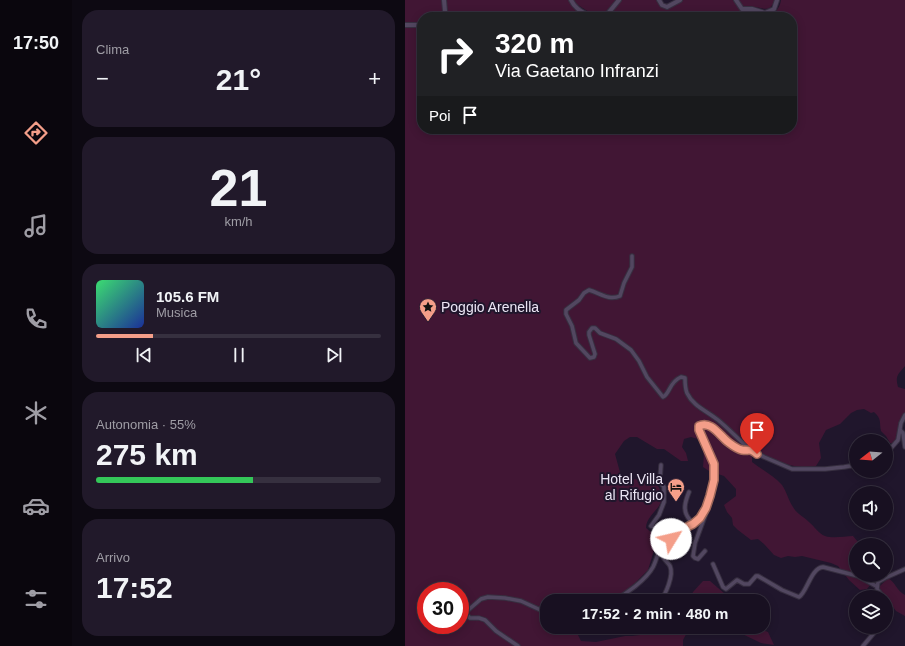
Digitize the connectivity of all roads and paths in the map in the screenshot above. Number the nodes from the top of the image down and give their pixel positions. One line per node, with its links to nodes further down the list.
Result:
1 (444, 0): 8 (street)
2 (571, 0): 9 (street)
3 (619, 0): 10 (street)
4 (659, 0): 5 (street)
5 (680, 0)
6 (736, 0): 11 (street)
7 (777, 0): 12 (street)
8 (444, 12)
9 (583, 12)
10 (609, 12)
11 (762, 12)
12 (767, 12)
13 (405, 25): 14 (street)
14 (417, 25)
15 (632, 256): 20 (street)
16 (905, 415): 17 (street)
17 (900, 430): 18 (street); 19 (street)
18 (893, 446)
19 (905, 447)
20 (750, 449): 22 (street); 24 (street)
21 (661, 465): 27 (street)
22 (849, 467)
23 (689, 492): 25 (street)
24 (709, 501): 25 (street); 28 (street)
25 (689, 527): 26 (street)
26 (676, 534): 27 (street); 34 (street)
27 (668, 536): 33 (street)
28 (705, 551)
29 (713, 564): 31 (street)
30 (905, 569): 31 (street)
31 (876, 586): 32 (street)
32 (877, 590)
33 (625, 594)
34 (665, 594)
35 (540, 610): 37 (street)
36 (873, 634): 38 (street)
37 (518, 646)
38 (863, 646)

